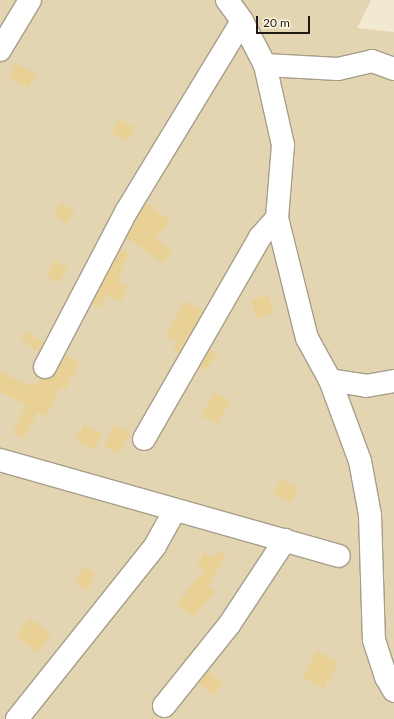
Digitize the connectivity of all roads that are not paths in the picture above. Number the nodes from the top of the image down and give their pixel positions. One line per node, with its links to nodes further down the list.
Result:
1 (30, 0): 4 (street)
2 (227, 0): 3 (street)
3 (242, 20): 5 (street); 8 (street)
4 (0, 50)
5 (266, 65): 6 (street); 7 (street)
6 (394, 69)
7 (277, 218): 9 (street); 11 (street)
8 (45, 367)
9 (330, 380): 10 (street); 16 (street)
10 (394, 381)
11 (144, 438)
12 (0, 460): 13 (street)
13 (175, 510): 14 (street); 18 (street)
14 (285, 540): 15 (street); 17 (street)
15 (339, 556)
16 (394, 691)
17 (164, 706)
18 (17, 719)

